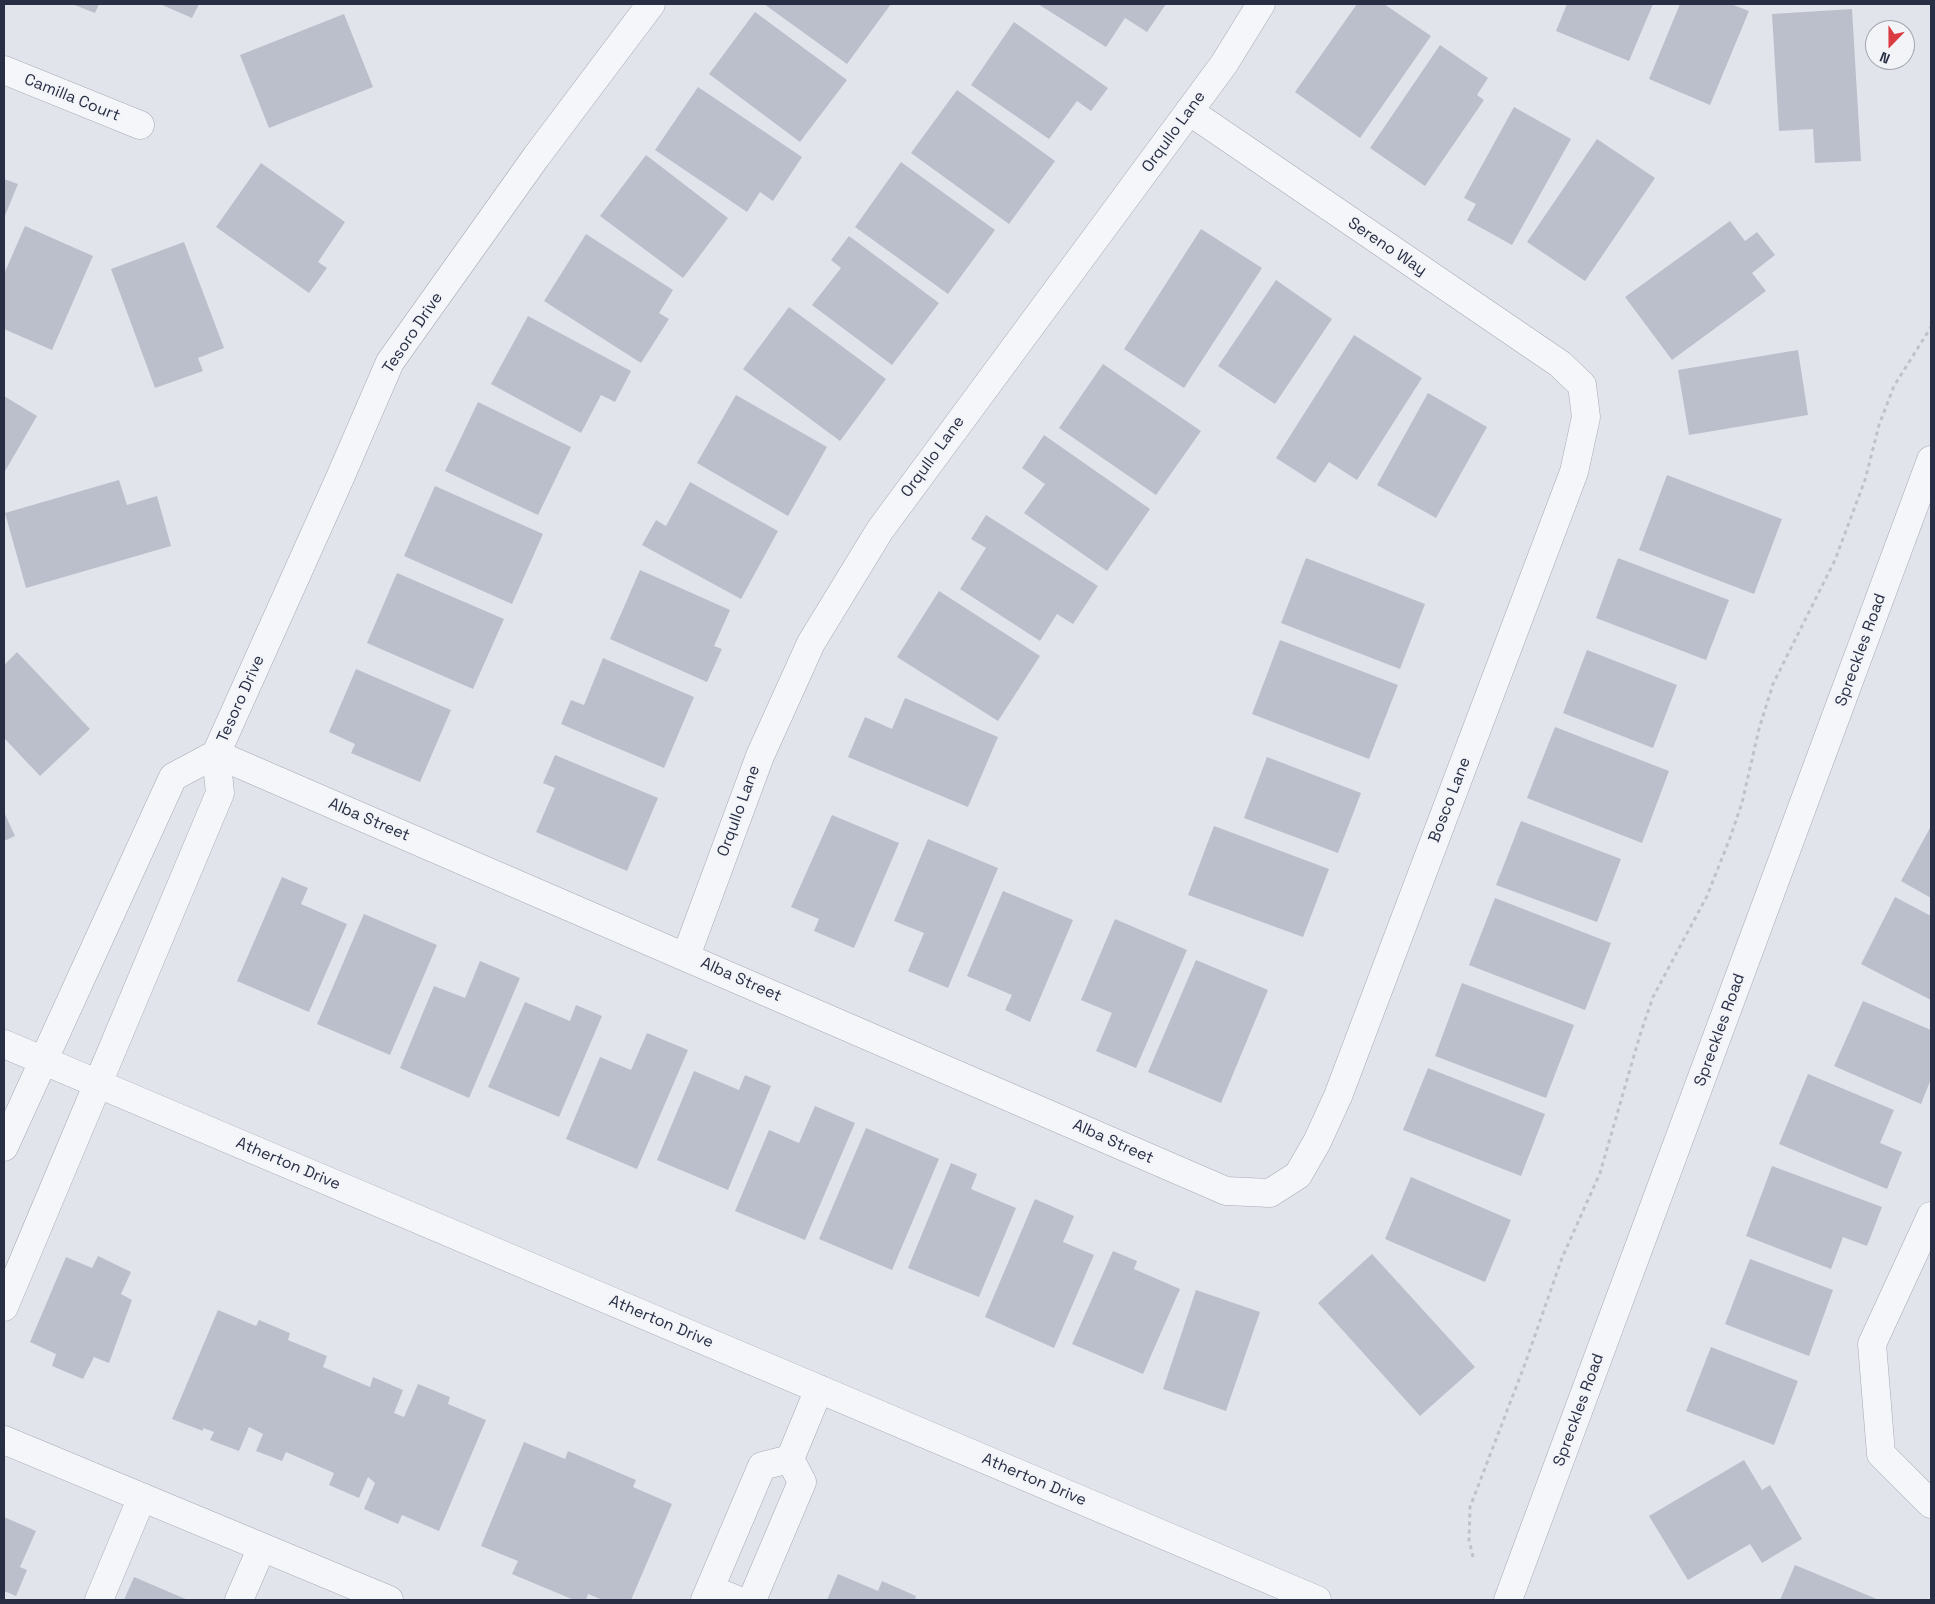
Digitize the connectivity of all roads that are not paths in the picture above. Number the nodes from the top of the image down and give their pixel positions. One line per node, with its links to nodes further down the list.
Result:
1 (651, 4): 8 (street, Tesoro Drive)
2 (1261, 4): 4 (street, Orqullo Lane)
3 (4, 70): 5 (street, Camilla Court)
4 (1189, 112): 6 (street, Sereno Way); 9 (street, Orqullo Lane)
5 (140, 125)
6 (1582, 385): 14 (street, Bosco Lane)
7 (1931, 460): 30 (street, Spreckles Road)
8 (216, 754): 9 (street, Alba Street); 11 (street, Tesoro Drive); 12 (street, Tesoro Drive)
9 (686, 956): 14 (street, Alba Street)
10 (4, 1044): 11 (street, Atherton Drive)
11 (44, 1061): 12 (street, Atherton Drive); 13 (street, Tesoro Drive)
12 (96, 1084): 16 (street, Tesoro Drive); 17 (street, Atherton Drive)
13 (4, 1147)
14 (1270, 1193)
15 (1931, 1216): 21 (street)
16 (4, 1307)
17 (819, 1389): 19 (street); 29 (street, Atherton Drive)
18 (4, 1440): 20 (street)
19 (790, 1459): 23 (street); 28 (street)
20 (142, 1497): 22 (street); 24 (street)
21 (1931, 1504)
22 (262, 1547): 25 (street); 26 (street)
23 (707, 1595): 27 (street)
24 (99, 1600)
25 (239, 1600)
26 (389, 1600)
27 (737, 1600)
28 (752, 1600)
29 (1318, 1600)
30 (1508, 1600)

